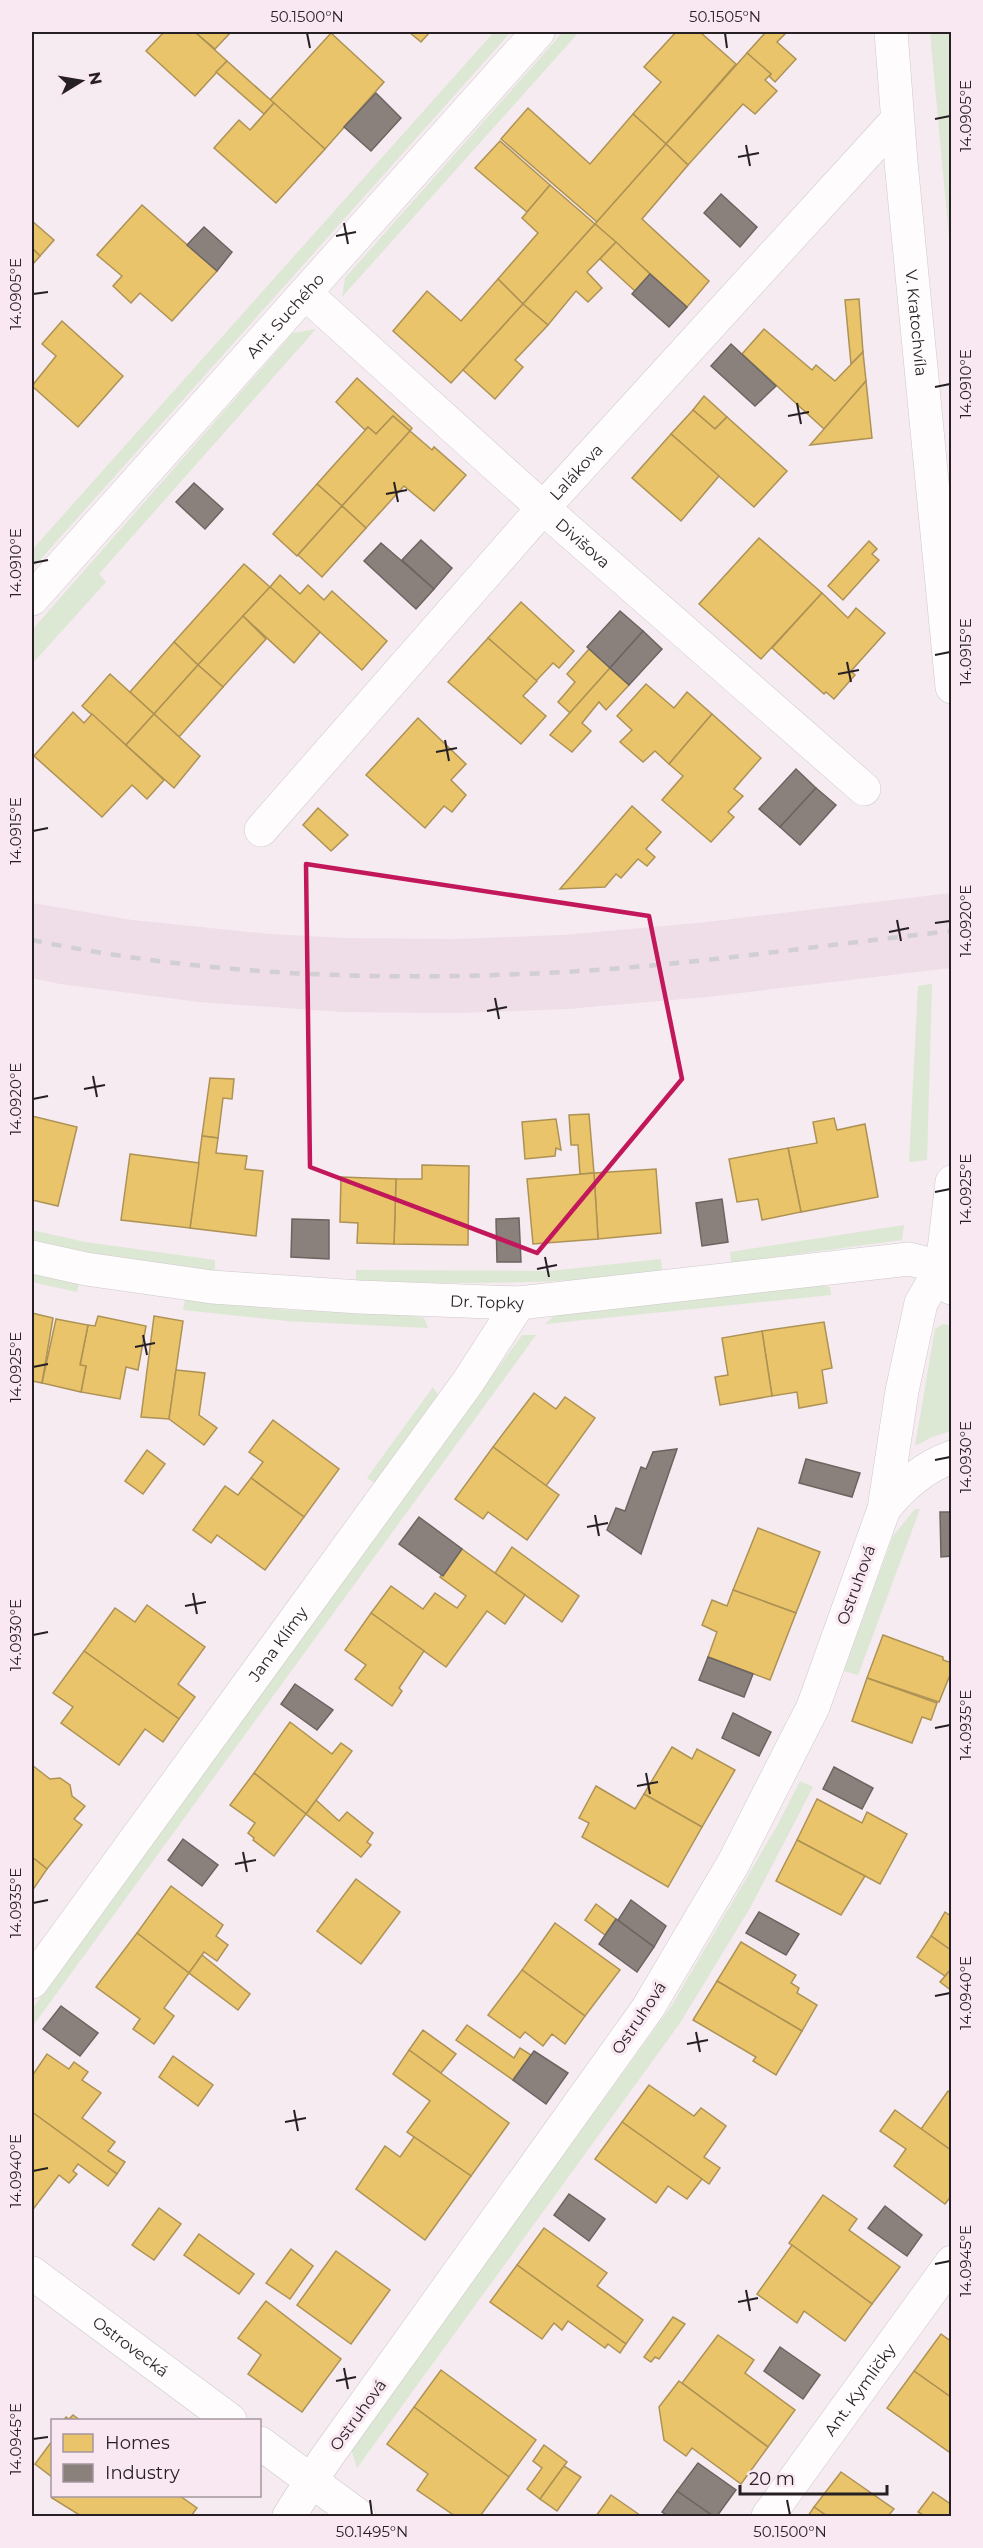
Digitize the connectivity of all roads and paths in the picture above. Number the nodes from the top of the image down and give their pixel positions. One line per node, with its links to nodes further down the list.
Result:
1 (538, 32): 4 (street, Ant. Suchého)
2 (891, 32): 3 (street, V. Kratochvíla)
3 (897, 120): 5 (street, Lalákova); 7 (street, V. Kratochvíla)
4 (305, 293): 5 (street, Divišova); 6 (street, Ant. Suchého)
5 (543, 508): 8 (street, Divišova); 9 (street, Lalákova)
6 (32, 599)
7 (951, 687)
8 (864, 789)
9 (261, 830)
10 (951, 1182): 12 (street)
11 (32, 1257): 13 (street, Dr. Topky)
12 (947, 1278): 13 (street, Dr. Topky); 15 (street, Ostruhová)
13 (519, 1303): 16 (street, Jana Klímy)
14 (951, 1457): 15 (street, Ostruhová)
15 (884, 1509): 21 (street, Ostruhová)
16 (32, 1982)
17 (951, 2262): 24 (street, Ant. Kymličky)
18 (32, 2273): 19 (street, Ostrovecká)
19 (227, 2419)
20 (261, 2444): 21 (street)
21 (311, 2481): 22 (street, Ostruhová); 23 (street)
22 (289, 2517)
23 (359, 2517)
24 (768, 2517)

